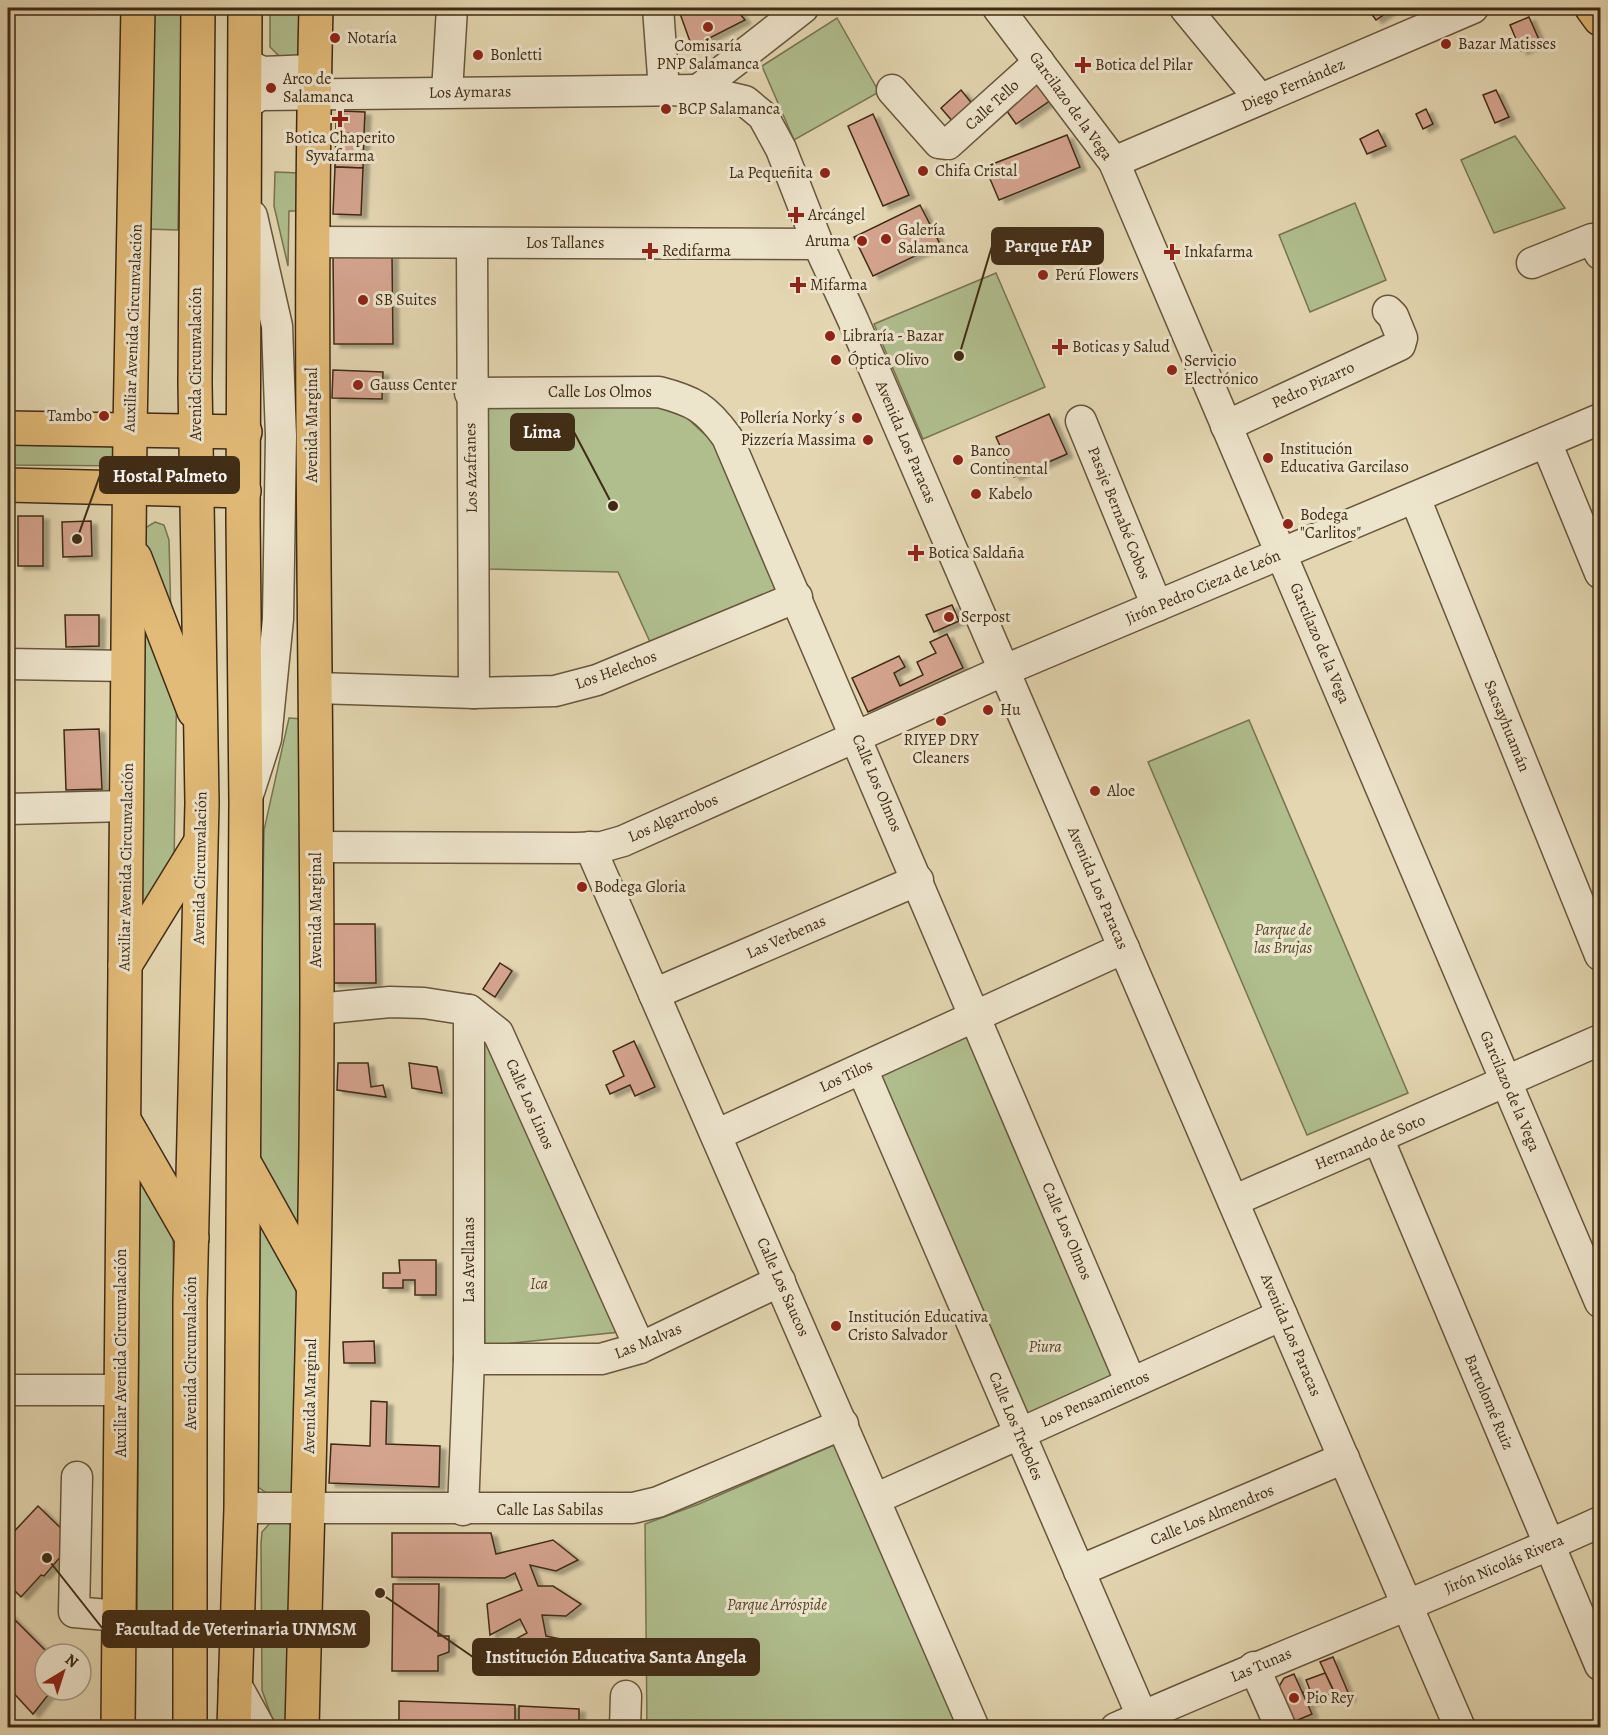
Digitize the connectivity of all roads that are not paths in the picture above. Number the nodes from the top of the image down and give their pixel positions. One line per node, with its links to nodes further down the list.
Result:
1 (138, 8): 36 (main road, Auxiliar Avenida Circunvalación)
2 (198, 8): 37 (main road, Avenida Circunvalación)
3 (245, 8): 15 (main road)
4 (316, 8): 16 (main road, Avenida Marginal)
5 (452, 8): 20 (street)
6 (658, 8): 17 (street)
7 (803, 8): 18 (street)
8 (998, 8): 14 (street, Garcilazo de la Vega)
9 (1185, 8): 21 (street)
10 (1473, 8): 12 (street, Diego Fernández)
11 (1592, 8): 13 (main road)
12 (1435, 15): 21 (street, Diego Fernández)
13 (1600, 19)
14 (1039, 62): 19 (street, Calle Tello); 23 (street, Garcilazo de la Vega)
15 (245, 63): 16 (street, Los Aymaras); 22 (main road)
16 (314, 82): 20 (street, Los Aymaras); 22 (street, Los Aymaras); 25 (main road, Avenida Marginal)
17 (664, 90): 18 (street, Los Aymaras); 20 (street, Los Aymaras)
18 (698, 90): 27 (street, Avenida Los Paracas)
19 (892, 90)
20 (447, 92)
21 (1260, 99): 23 (street, Diego Fernández)
22 (245, 105): 24 (main road)
23 (1114, 162): 34 (street, Garcilazo de la Vega)
24 (245, 187): 38 (main road); 57 (street)
25 (313, 242): 26 (street, Los Tallanes); 53 (main road, Avenida Marginal)
26 (471, 243): 27 (street, Los Tallanes); 31 (street, Los Azafranes)
27 (818, 244): 52 (street, Avenida Los Paracas)
28 (1596, 247): 29 (street)
29 (1532, 262)
30 (1388, 311): 34 (street, Pedro Pizarro)
31 (470, 393): 48 (street, Calle Los Olmos); 54 (street, Los Azafranes)
32 (1600, 419): 39 (street, Jirón Pedro Cieza de León)
33 (1081, 421): 49 (street, Pasaje Bernabé Cobos)
34 (1226, 426): 46 (street, Garcilazo de la Vega)
35 (8, 428): 36 (main road)
36 (130, 430): 37 (main road); 41 (main road, Auxiliar Avenida Circunvalación)
37 (196, 431): 38 (main road); 42 (main road, Avenida Circunvalación)
38 (245, 432): 43 (main road)
39 (1546, 442): 44 (street, Jirón Pedro Cieza de León); 47 (street)
40 (8, 485): 41 (main road)
41 (129, 489): 42 (main road); 45 (main road, Auxiliar Avenida Circunvalación)
42 (196, 490): 43 (main road); 55 (main road, Avenida Circunvalación)
43 (244, 491): 57 (main road)
44 (1415, 498): 46 (street, Jirón Pedro Cieza de León); 65 (street, Sacsayhuamán)
45 (129, 542): 51 (main road, Auxiliar Avenida Circunvalación); 55 (main road)
46 (1281, 554): 49 (street, Jirón Pedro Cieza de León); 73 (street, Garcilazo de la Vega)
47 (1600, 573)
48 (797, 597): 54 (street, Los Helechos); 56 (street, Calle Los Olmos)
49 (1157, 606): 52 (street, Jirón Pedro Cieza de León)
50 (8, 664): 51 (street)
51 (128, 666): 58 (main road, Auxiliar Avenida Circunvalación)
52 (1005, 670): 56 (street, Los Algarrobos); 64 (street, Avenida Los Paracas)
53 (316, 688): 54 (street, Los Helechos); 61 (main road, Avenida Marginal)
54 (474, 693)
55 (202, 732): 60 (main road, Avenida Circunvalación)
56 (857, 736): 62 (street, Los Algarrobos); 63 (street, Calle Los Olmos)
57 (246, 804): 77 (main road)
58 (126, 806): 59 (street); 66 (main road, Auxiliar Avenida Circunvalación)
59 (8, 809)
60 (201, 842): 66 (main road); 79 (main road, Avenida Circunvalación)
61 (316, 847): 62 (street, Los Algarrobos); 68 (main road, Avenida Marginal)
62 (590, 847): 67 (street, Calle Los Saucos)
63 (918, 880): 67 (street, Las Verbenas); 70 (street, Calle Los Olmos)
64 (1124, 948): 70 (street, Los Tilos); 78 (street, Avenida Los Paracas)
65 (1600, 955)
66 (125, 967): 74 (main road, Auxiliar Avenida Circunvalación)
67 (654, 994): 75 (street, Calle Los Saucos)
68 (316, 1009): 69 (street, Calle Los Linos); 81 (main road, Avenida Marginal)
69 (469, 1010): 84 (street, Calle Los Linos); 85 (street, Las Avellanas)
70 (976, 1017): 72 (street, Los Tilos); 86 (street, Calle Los Olmos)
71 (1600, 1040): 73 (street, Hernando de Soto)
72 (862, 1069): 75 (street, Los Tilos); 90 (street, Calle Los Treboles)
73 (1506, 1083): 76 (street, Hernando de Soto); 82 (street, Garcilazo de la Vega)
74 (123, 1118): 79 (main road); 88 (main road, Auxiliar Avenida Circunvalación)
75 (716, 1135): 80 (street, Calle Los Saucos)
76 (1378, 1138): 78 (street, Hernando de Soto); 98 (street, Bartolomé Ruiz)
77 (243, 1161): 81 (main road); 94 (main road)
78 (1233, 1201): 83 (street, Avenida Los Paracas)
79 (192, 1238): 106 (main road, Avenida Circunvalación)
80 (780, 1281): 84 (street, Las Malvas); 89 (street, Calle Los Saucos)
81 (312, 1286): 95 (main road, Avenida Marginal)
82 (1600, 1302)
83 (1282, 1315): 86 (street, Los Pensamientos); 91 (street, Avenida Los Paracas)
84 (640, 1348): 85 (street, Las Malvas)
85 (469, 1359): 96 (street, Las Avellanas)
86 (1131, 1383): 90 (street, Los Pensamientos)
87 (8, 1389): 88 (street)
88 (121, 1390): 101 (main road, Auxiliar Avenida Circunvalación)
89 (843, 1424): 93 (street, Calle Los Saucos); 96 (street, Calle Las Sabilas)
90 (1019, 1434): 93 (street, Los Pensamientos); 99 (street, Calle Los Treboles)
91 (1344, 1458): 99 (street, Calle Los Almendros); 100 (street, Avenida Los Paracas)
92 (77, 1477): 101 (street)
93 (876, 1499): 113 (street, Calle Los Saucos)
94 (241, 1508): 95 (street, Calle Las Sabilas); 104 (main road)
95 (308, 1508): 96 (street, Calle Las Sabilas); 111 (main road, Avenida Marginal)
96 (463, 1509)
97 (1600, 1522): 98 (street, Jirón Nicolás Rivera)
98 (1550, 1545): 100 (street, Jirón Nicolás Rivera); 102 (street, Bartolomé Ruiz)
99 (1079, 1571): 107 (street, Calle Los Treboles)
100 (1407, 1606): 103 (street, Las Tunas); 115 (street, Avenida Los Paracas)
101 (119, 1616): 108 (main road, Auxiliar Avenida Circunvalación)
102 (1600, 1665)
103 (1254, 1667): 107 (street, Las Tunas); 114 (street)
104 (234, 1681): 109 (main road); 110 (street)
105 (626, 1696): 112 (street)
106 (188, 1719)
107 (1129, 1722)
108 (118, 1728)
109 (234, 1728)
110 (260, 1728)
111 (302, 1728)
112 (625, 1728)
113 (974, 1728)
114 (1281, 1728)
115 (1460, 1728)

